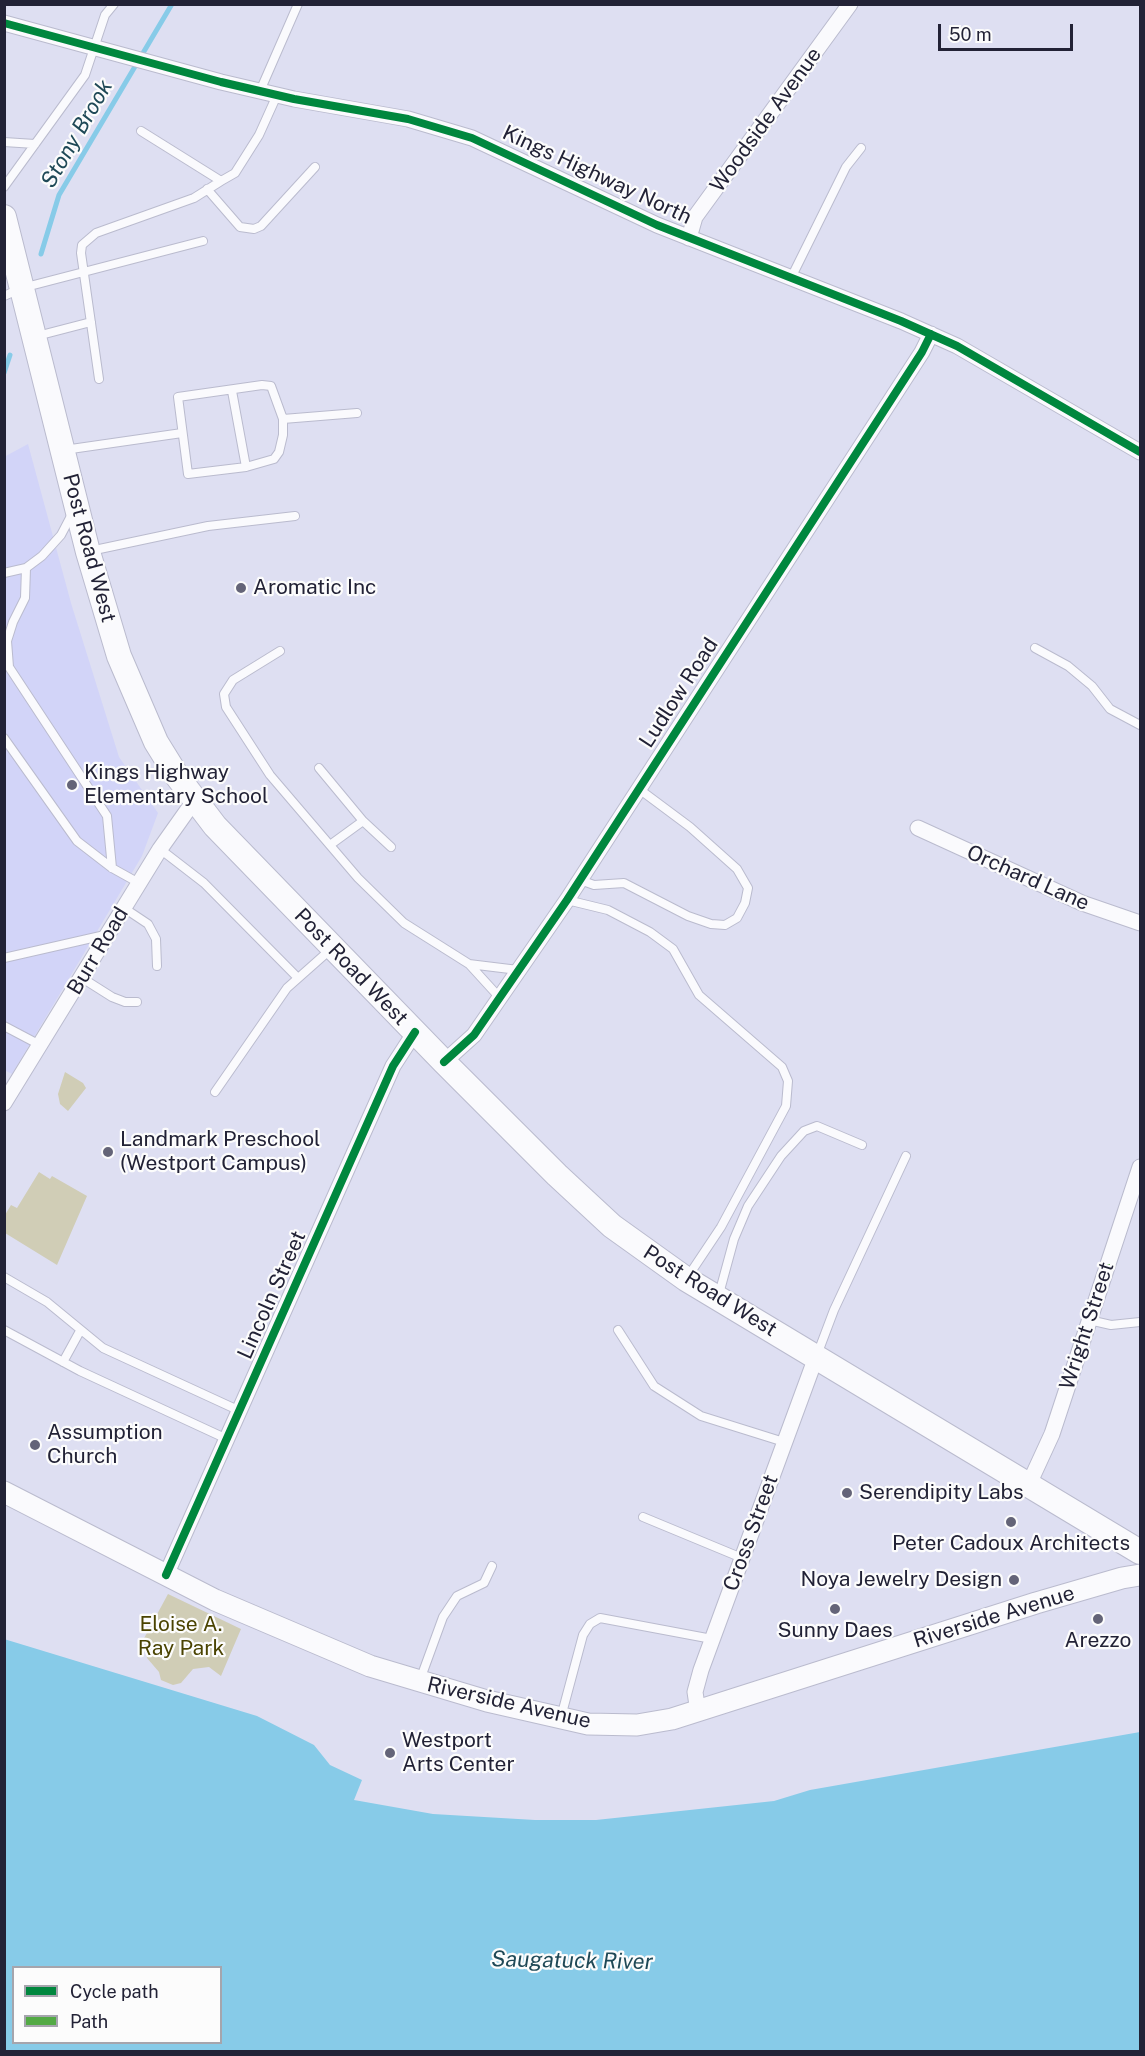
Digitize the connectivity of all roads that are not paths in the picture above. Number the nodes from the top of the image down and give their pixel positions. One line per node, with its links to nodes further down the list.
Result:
1 (114, 4): 5 (lane)
2 (298, 4): 6 (lane)
3 (850, 4): 17 (street, Woodside Avenue)
4 (4, 23): 5 (street, Kings Highway North)
5 (93, 47): 6 (street, Kings Highway North); 10 (lane)
6 (260, 91): 7 (street, Kings Highway North)
7 (277, 95): 13 (lane); 17 (street, Kings Highway North)
8 (141, 131): 13 (lane)
9 (4, 142): 10 (lane)
10 (35, 144): 14 (lane)
11 (861, 148): 20 (lane)
12 (315, 167): 15 (lane)
13 (221, 181): 15 (lane)
14 (4, 187)
15 (207, 189): 19 (lane)
16 (4, 217): 21 (main road, Post Road West)
17 (688, 238): 20 (street, Kings Highway North)
18 (203, 241): 19 (lane)
19 (83, 272): 21 (lane); 22 (lane)
20 (791, 278): 23 (street, Kings Highway North)
21 (13, 292): 24 (main road, Post Road West)
22 (91, 322): 24 (lane); 25 (lane)
23 (931, 334): 31 (street, Kings Highway North); 43 (street, Ludlow Road)
24 (35, 337): 30 (main road, Post Road West)
25 (99, 379)
26 (232, 391): 28 (lane); 29 (lane); 32 (lane)
27 (357, 413): 28 (lane)
28 (283, 419): 32 (lane)
29 (182, 433): 30 (lane); 32 (lane)
30 (63, 450): 33 (main road, Post Road West)
31 (1140, 452)
32 (246, 467)
33 (77, 505): 35 (main road, Post Road West); 36 (lane)
34 (295, 516): 35 (lane)
35 (88, 552): 44 (main road, Post Road West)
36 (26, 568): 37 (lane); 50 (lane)
37 (4, 573)
38 (1035, 648): 40 (lane)
39 (280, 651): 47 (lane)
40 (1140, 725)
41 (4, 738): 50 (lane)
42 (319, 768): 45 (lane)
43 (639, 789): 51 (street, Ludlow Road); 51 (lane)
44 (194, 801): 49 (street, Burr Road); 57 (main road, Post Road West)
45 (363, 821): 47 (lane); 48 (lane)
46 (918, 828): 55 (street, Orchard Lane)
47 (330, 845): 59 (lane)
48 (391, 846)
49 (160, 849): 52 (street, Burr Road); 63 (lane)
50 (112, 868): 52 (lane)
51 (580, 880): 53 (street, Ludlow Road)
52 (139, 883): 54 (street, Burr Road)
53 (567, 900): 61 (street, Ludlow Road); 76 (lane)
54 (124, 908): 56 (street, Burr Road); 60 (lane)
55 (1140, 923)
56 (109, 934): 58 (lane); 62 (street, Burr Road)
57 (332, 948): 63 (lane); 67 (main road, Post Road West)
58 (4, 958)
59 (469, 964): 61 (lane); 64 (lane)
60 (157, 966)
61 (519, 970): 64 (street, Ludlow Road)
62 (81, 978): 65 (lane); 68 (street, Burr Road)
63 (298, 978): 70 (lane)
64 (500, 998): 69 (street, Ludlow Road)
65 (137, 1002)
66 (4, 1026): 68 (lane)
67 (415, 1032): 69 (main road, Post Road West); 85 (street, Lincoln Street)
68 (40, 1045): 71 (street, Burr Road)
69 (444, 1062): 76 (main road, Post Road West)
70 (215, 1092)
71 (4, 1103)
72 (862, 1145): 77 (lane)
73 (906, 1156): 83 (lane)
74 (1140, 1167): 78 (street, Wright Street)
75 (4, 1277): 82 (lane)
76 (686, 1279): 77 (main road, Post Road West)
77 (718, 1299): 83 (main road, Post Road West)
78 (1089, 1320): 79 (lane); 88 (street, Wright Street)
79 (1140, 1322)
80 (4, 1330): 84 (lane)
81 (618, 1330): 87 (lane)
82 (80, 1331): 84 (lane); 85 (lane)
83 (816, 1357): 87 (street, Cross Street); 88 (main road, Post Road West)
84 (63, 1362): 86 (lane)
85 (240, 1411): 86 (street, Lincoln Street)
86 (228, 1439): 94 (street, Lincoln Street)
87 (784, 1442): 92 (street, Cross Street)
88 (1029, 1484): 91 (main road, Post Road West)
89 (4, 1492): 94 (main road, Riverside Avenue)
90 (643, 1517): 92 (lane)
91 (1140, 1552)
92 (742, 1558): 96 (street, Cross Street)
93 (492, 1566): 97 (lane)
94 (166, 1575): 97 (main road, Riverside Avenue)
95 (1140, 1575): 98 (main road, Riverside Avenue)
96 (712, 1639): 98 (street, Cross Street); 99 (lane)
97 (419, 1682): 99 (main road, Riverside Avenue)
98 (698, 1712): 99 (main road, Riverside Avenue)
99 (560, 1719)

